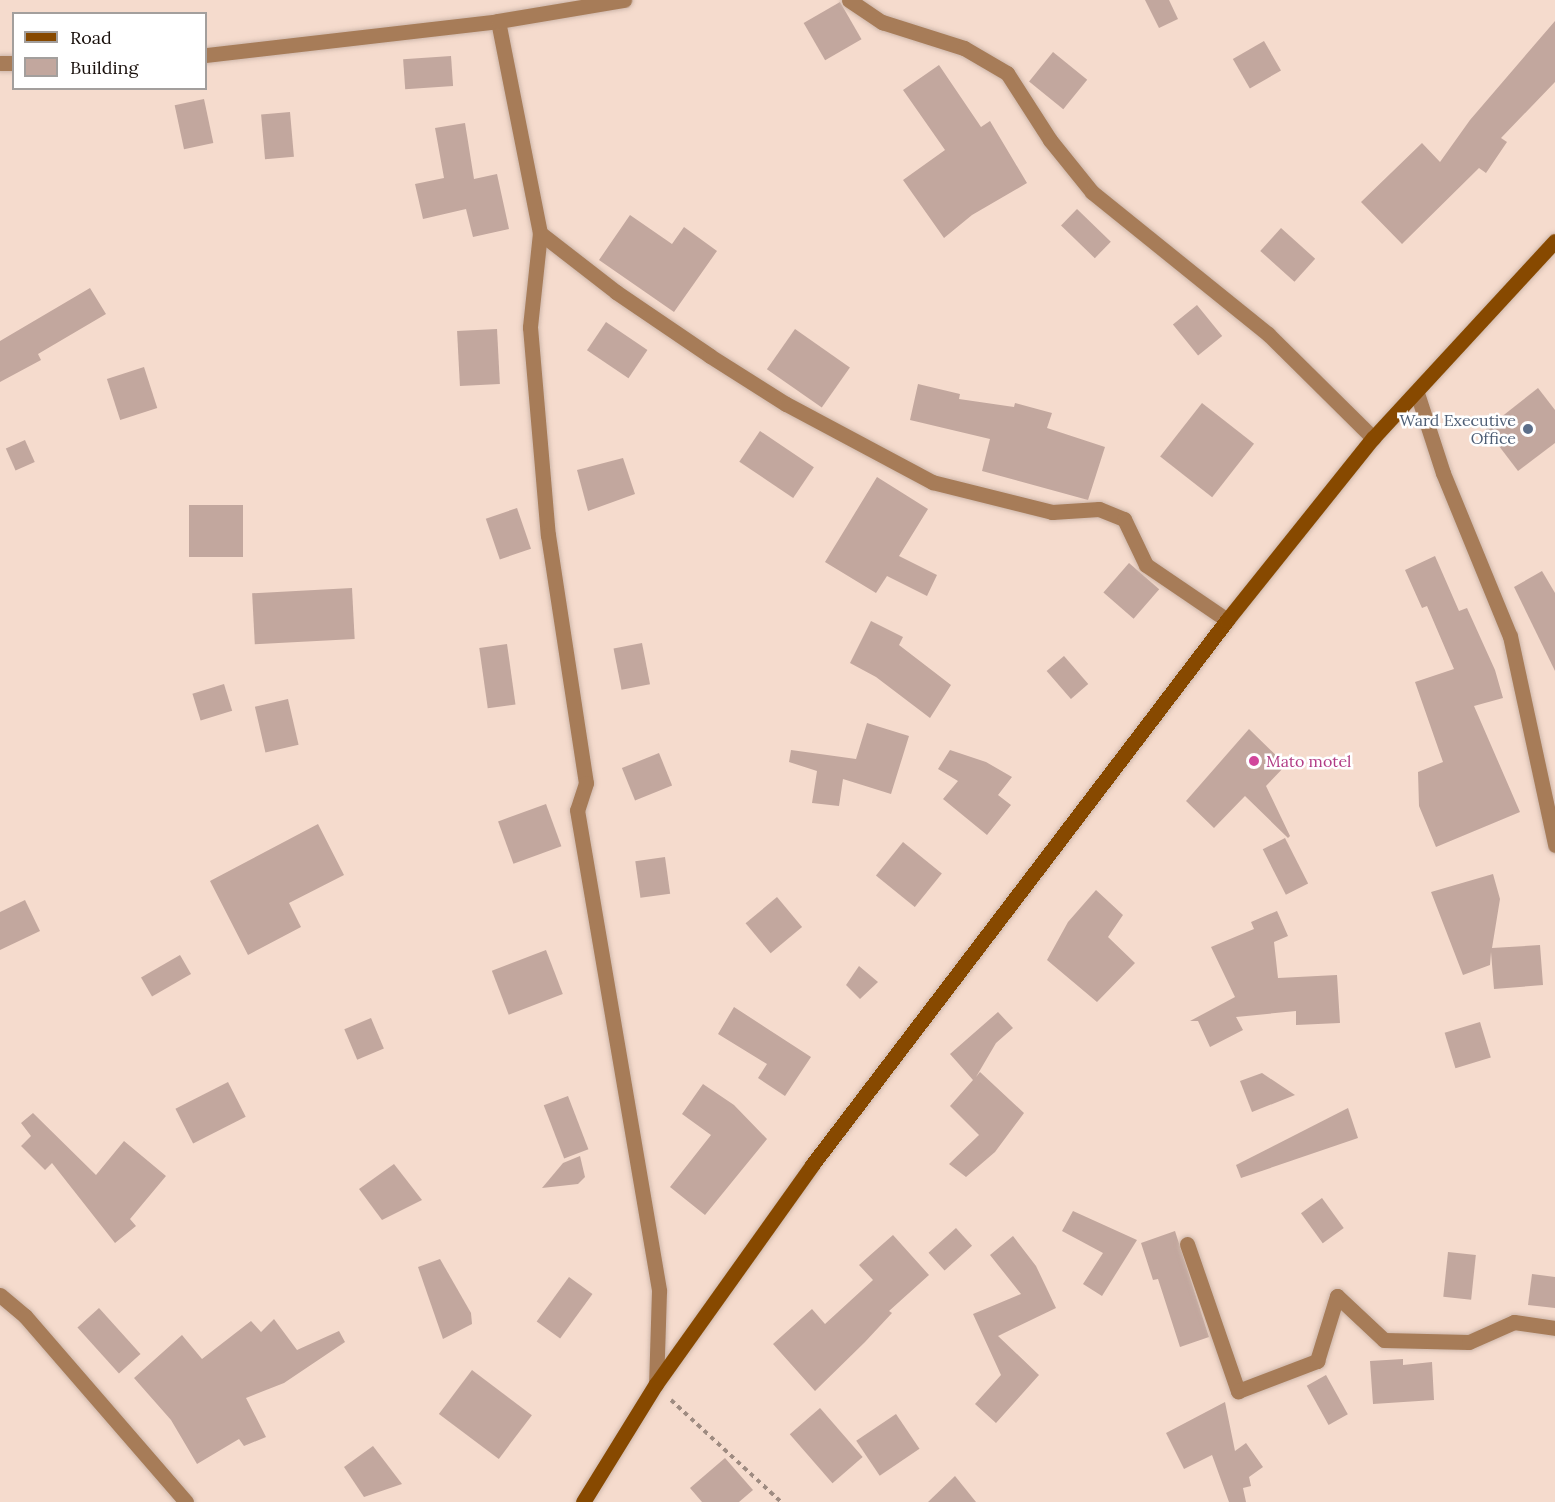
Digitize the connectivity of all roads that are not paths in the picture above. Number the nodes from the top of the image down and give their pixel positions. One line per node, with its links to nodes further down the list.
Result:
1 (624, 0): 3 (street)
2 (849, 0): 8 (street)
3 (498, 21): 4 (street); 5 (street)
4 (207, 55)
5 (540, 233): 9 (street); 14 (street)
6 (1555, 241): 7 (main road)
7 (1417, 393): 8 (main road); 10 (street)
8 (1373, 438): 9 (main road)
9 (1227, 620): 14 (main road)
10 (1555, 845)
11 (1187, 1244): 13 (street)
12 (0, 1295): 15 (street)
13 (1555, 1328)
14 (656, 1384): 16 (main road)
15 (186, 1502)
16 (583, 1502)

